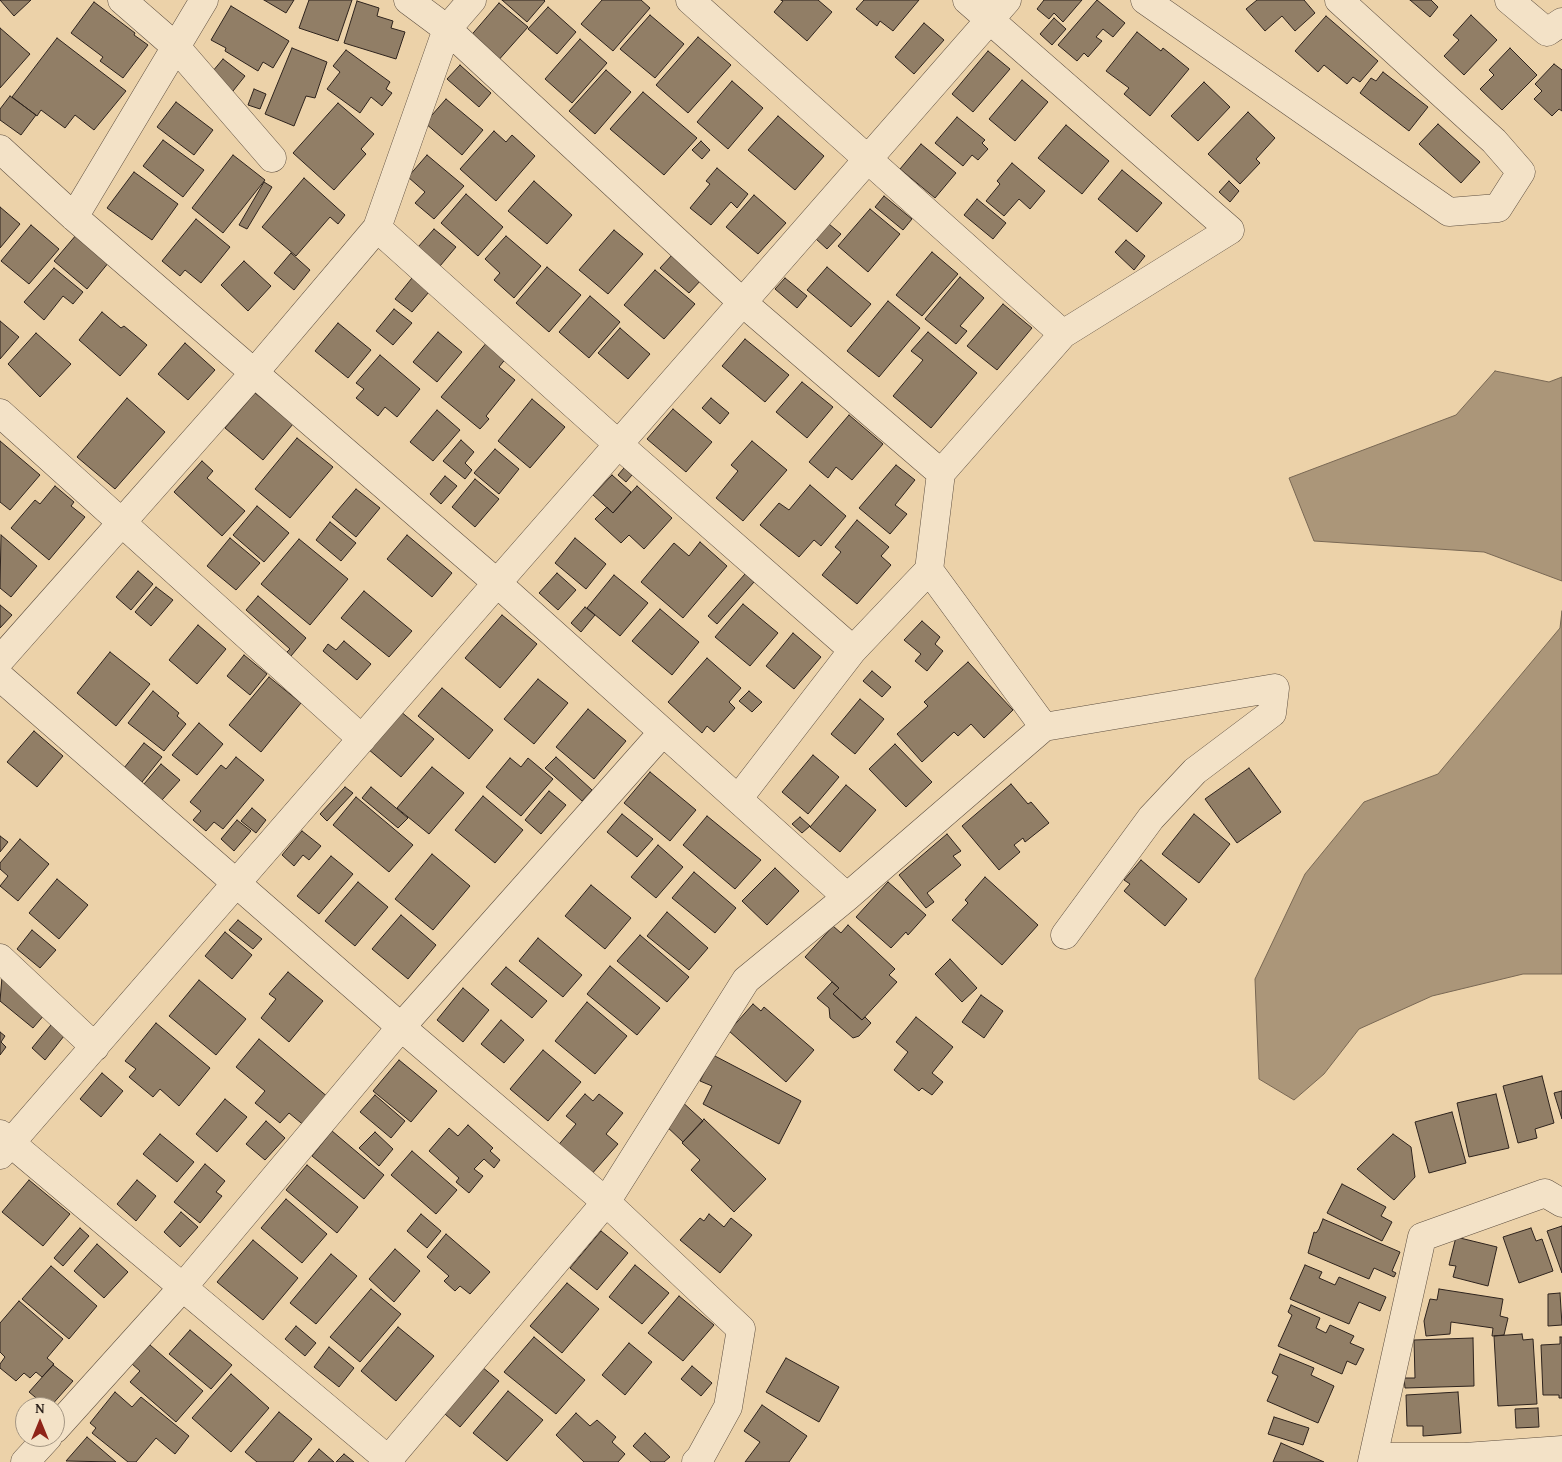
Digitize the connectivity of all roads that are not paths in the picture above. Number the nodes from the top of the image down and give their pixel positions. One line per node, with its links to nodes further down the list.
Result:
1 (122, 0): 14 (street)
2 (204, 0): 14 (street)
3 (408, 0): 13 (street)
4 (472, 0): 13 (street)
5 (690, 0): 17 (street)
6 (967, 0): 11 (street)
7 (1007, 0): 11 (street)
8 (1145, 0): 9 (street)
9 (1339, 0)
10 (1509, 0): 12 (street)
11 (989, 20): 17 (street); 21 (street)
12 (1562, 22)
13 (447, 29): 19 (street); 20 (street)
14 (176, 47): 16 (street); 18 (street)
15 (0, 149): 18 (street)
16 (272, 158)
17 (869, 158): 20 (street); 21 (street)
18 (74, 217): 22 (street)
19 (377, 228): 22 (street); 24 (street)
20 (742, 302): 24 (street); 25 (street)
21 (1063, 334): 25 (street)
22 (254, 373): 26 (street); 28 (street)
23 (0, 413): 26 (street)
24 (618, 444): 28 (street); 29 (street)
25 (941, 473): 27 (street)
26 (122, 522): 30 (street); 34 (street)
27 (929, 570): 29 (street); 32 (street)
28 (496, 583): 33 (street); 34 (street)
29 (853, 650): 35 (street)
30 (0, 660)
31 (0, 677): 36 (street)
32 (1044, 727): 37 (street); 38 (street)
33 (663, 732): 35 (street); 40 (street)
34 (362, 739): 36 (street)
35 (738, 799): 37 (street)
36 (238, 883): 40 (street); 41 (street)
37 (847, 897): 43 (street)
38 (1065, 935)
39 (0, 958): 41 (street)
40 (401, 1028): 43 (street); 45 (street)
41 (95, 1047): 42 (street)
42 (4, 1144): 45 (street)
43 (606, 1202): 51 (street); 53 (street)
44 (1562, 1203): 49 (street)
45 (183, 1287): 46 (street); 51 (street)
46 (65, 1418)
47 (39, 1447): 52 (street)
48 (1562, 1450): 50 (street)
49 (1373, 1460): 50 (street)
50 (1466, 1460)
51 (390, 1461)
52 (26, 1462)
53 (696, 1462)

